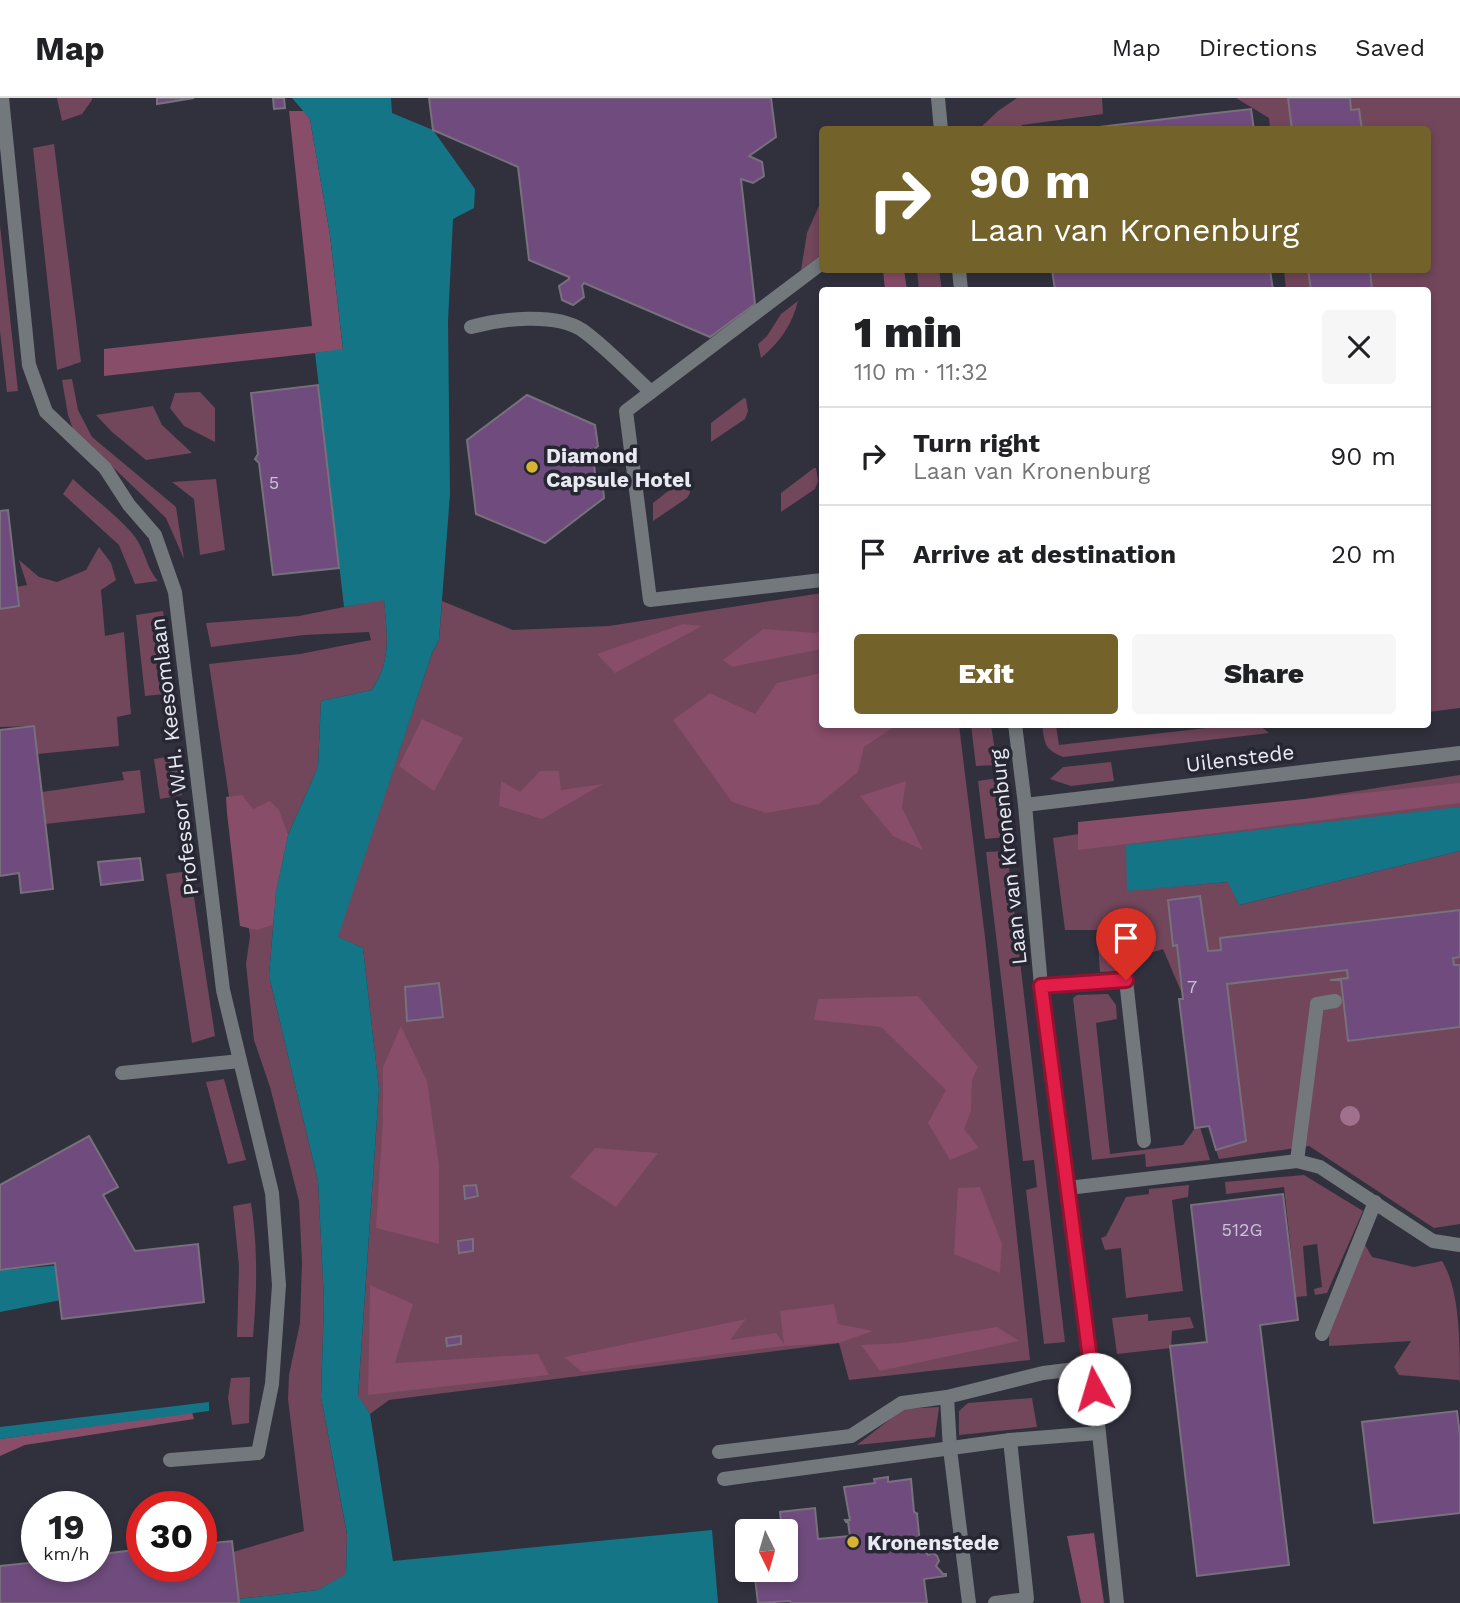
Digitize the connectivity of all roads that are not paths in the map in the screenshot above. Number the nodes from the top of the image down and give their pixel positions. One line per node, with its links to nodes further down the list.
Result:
1 (2, 98): 13 (street, Professor W.H. Keesomlaan)
2 (938, 98): 3 (street)
3 (942, 126)
4 (819, 265): 6 (street)
5 (471, 327): 6 (street)
6 (651, 392): 7 (street)
7 (819, 580)
8 (1015, 728): 10 (street, Laan van Kronenburg)
9 (1460, 753): 10 (street, Uilenstede)
10 (1025, 805): 11 (street, Laan van Kronenburg)
11 (1041, 986): 15 (street, Laan van Kronenburg); 17 (street, Laan van Kronenburg)
12 (1335, 1002): 16 (street)
13 (240, 1061): 14 (street); 27 (street, Professor W.H. Keesomlaan)
14 (122, 1073)
15 (1144, 1141)
16 (1297, 1161): 17 (street); 18 (street)
17 (1068, 1188): 21 (street, Laan van Kronenburg)
18 (1375, 1202): 19 (street); 20 (street)
19 (1460, 1245)
20 (1322, 1334)
21 (1092, 1367): 22 (street); 23 (street, Laan van Kronenburg)
22 (947, 1397): 25 (street); 26 (street)
23 (1098, 1433): 24 (street); 31 (street, Laan van Kronenburg)
24 (1010, 1440): 25 (street); 30 (street)
25 (950, 1449): 28 (street); 29 (street)
26 (719, 1452)
27 (170, 1461)
28 (724, 1479)
29 (969, 1603)
30 (995, 1603)
31 (1117, 1603)

